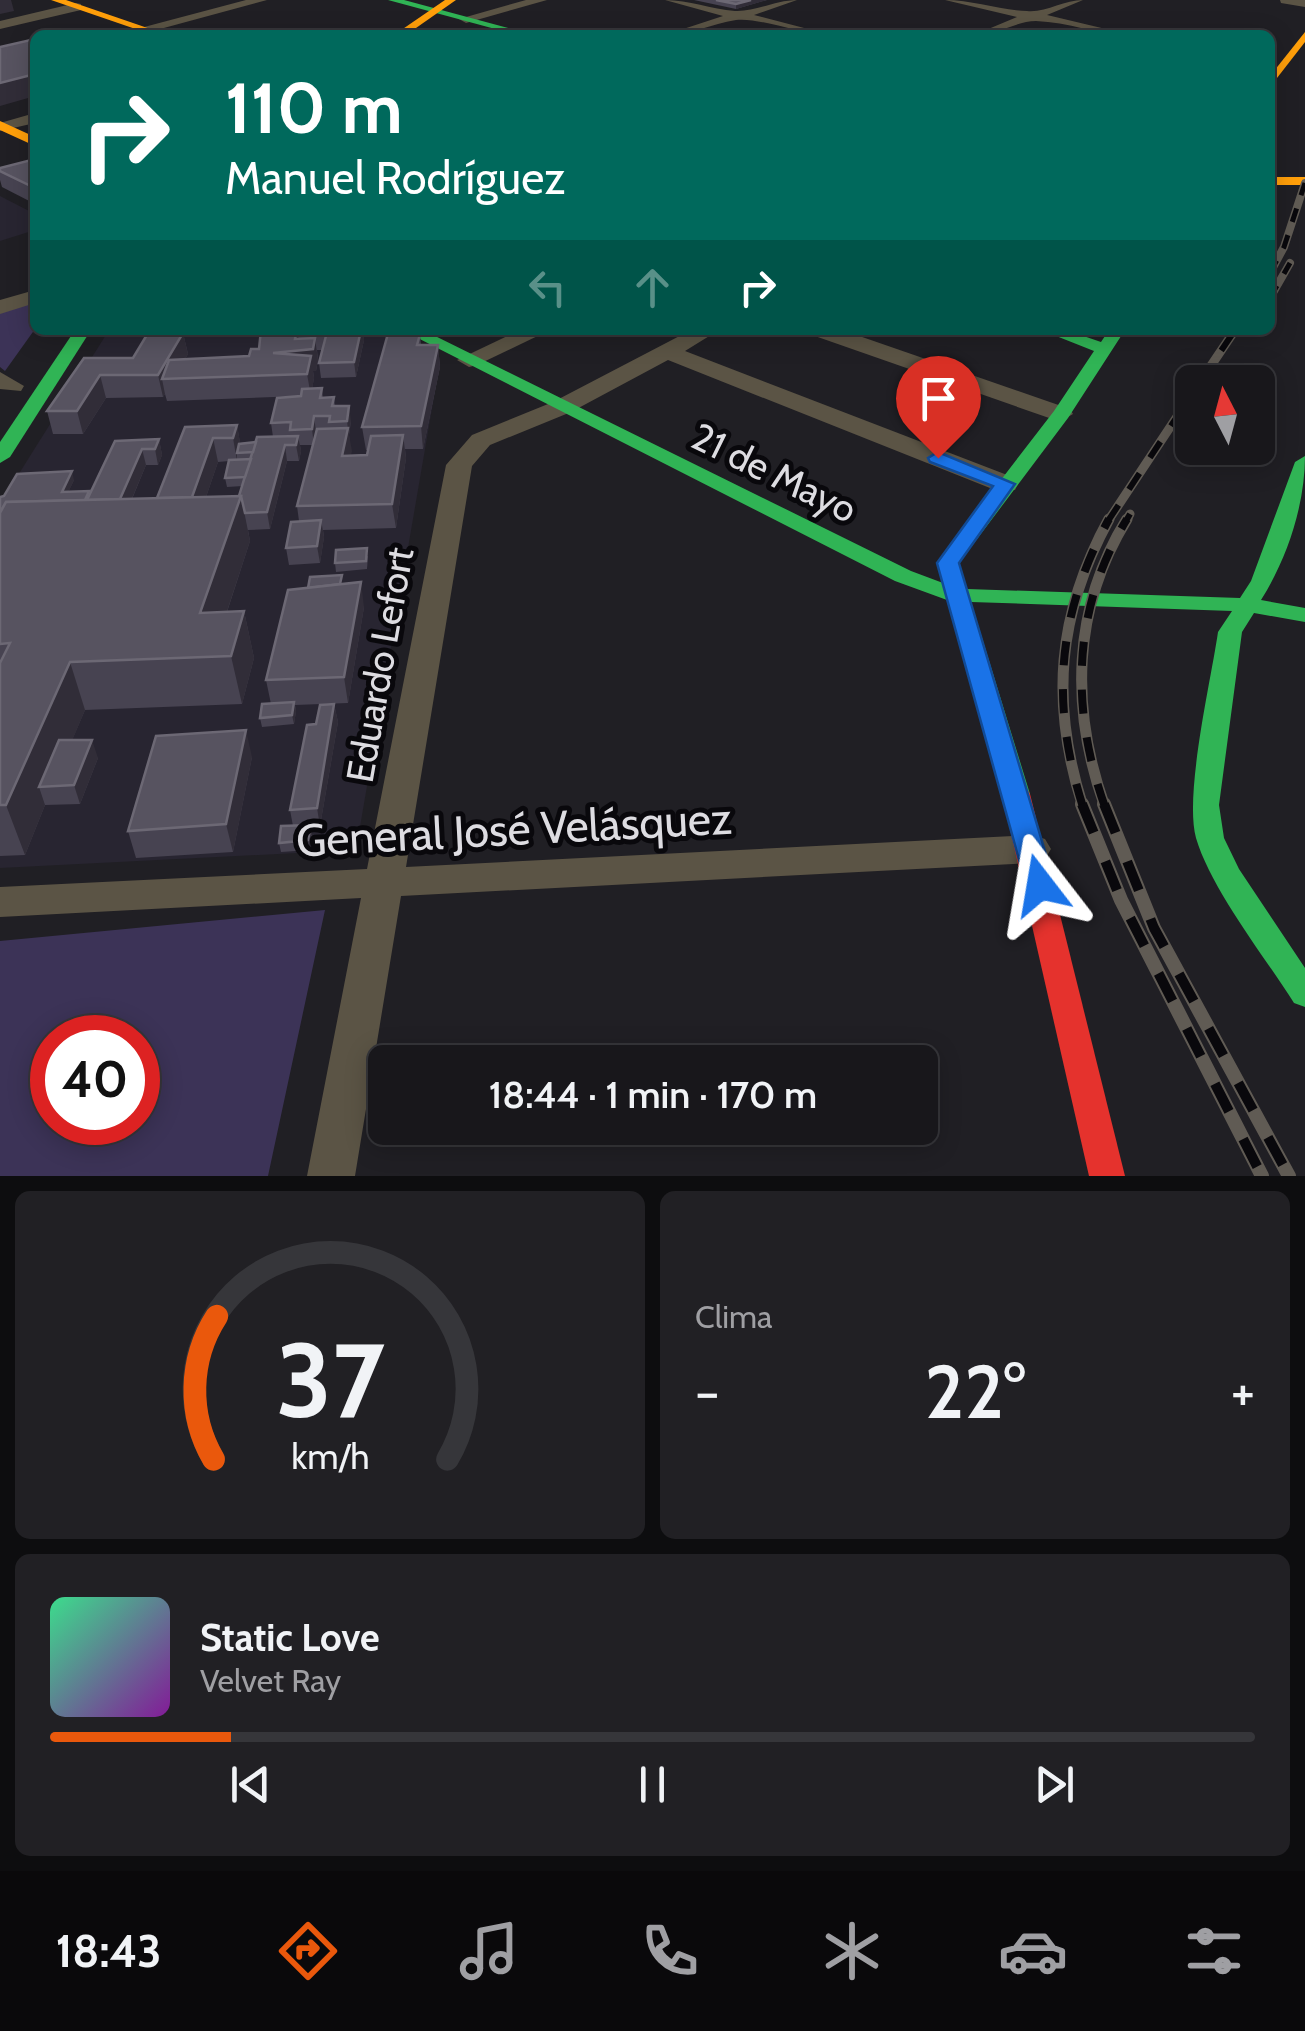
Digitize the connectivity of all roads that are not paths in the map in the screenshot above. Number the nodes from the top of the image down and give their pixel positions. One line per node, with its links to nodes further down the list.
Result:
1 (261, 0): 16 (street)
2 (393, 0): 11 (street)
3 (540, 0): 11 (street)
4 (671, 0): 12 (street)
5 (791, 0): 12 (street)
6 (951, 0): 13 (street)
7 (1077, 0): 13 (street)
8 (1286, 0): 10 (street)
9 (66, 3): 14 (street); 15 (street)
10 (1305, 3)
11 (453, 8): 17 (street); 18 (street); 19 (street)
12 (738, 16): 20 (street); 21 (street)
13 (1032, 16): 22 (street); 23 (street)
14 (0, 24)
15 (148, 30)
16 (161, 30)
17 (408, 30)
18 (421, 30)
19 (516, 30)
20 (689, 30)
21 (801, 30)
22 (994, 30)
23 (1100, 30)
24 (1305, 35): 25 (street)
25 (1275, 71)
26 (30, 119): 27 (street)
27 (2, 126): 28 (street)
28 (30, 140)
29 (1305, 180): 30 (street)
30 (1275, 182)
31 (30, 298): 32 (street)
32 (0, 307)
33 (80, 335): 44 (street)
34 (420, 335): 41 (street, 21 de Mayo)
35 (526, 335): 41 (street)
36 (699, 335): 40 (street, Eduardo Lefort)
37 (834, 335): 43 (street)
38 (1080, 335): 39 (street)
39 (1111, 340): 43 (street)
40 (667, 352): 42 (street, Eduardo Lefort); 46 (street)
41 (469, 360): 42 (street, 21 de Mayo)
42 (562, 407): 47 (street, 21 de Mayo); 51 (street, Eduardo Lefort)
43 (1060, 414): 46 (street)
44 (4, 445)
45 (1305, 462): 48 (street)
46 (1005, 484): 47 (street)
47 (956, 594): 48 (street, 21 de Mayo); 50 (street)
48 (1249, 605): 49 (street, 21 de Mayo); 53 (street)
49 (1305, 615)
50 (1032, 849): 51 (street, General José Velásquez); 55 (street)
51 (385, 883): 52 (street, General José Velásquez); 54 (street, Eduardo Lefort)
52 (0, 902)
53 (1305, 994)
54 (331, 1176)
55 (1107, 1176)

